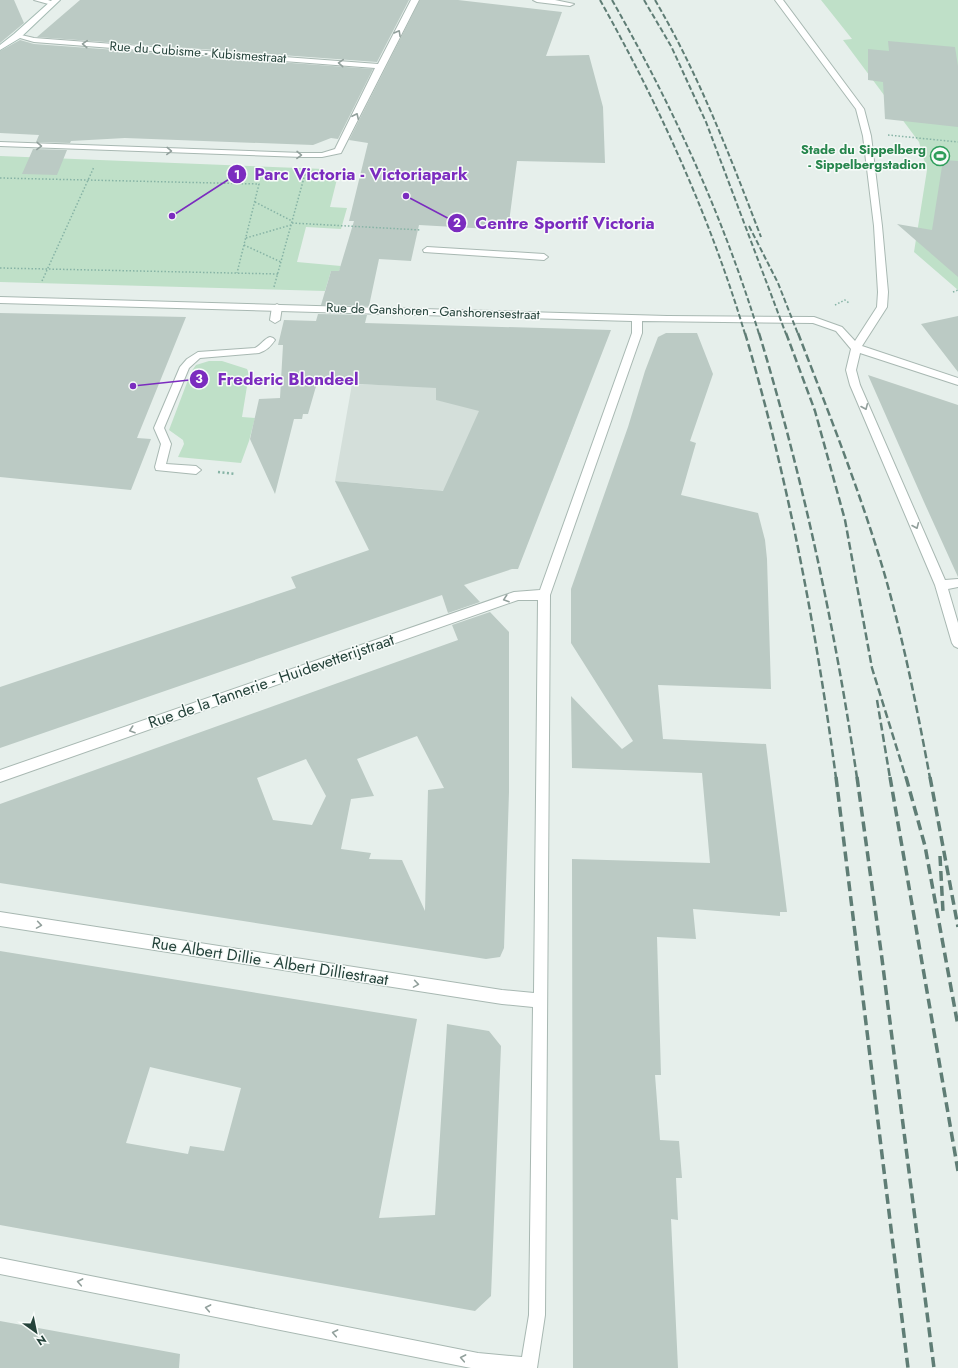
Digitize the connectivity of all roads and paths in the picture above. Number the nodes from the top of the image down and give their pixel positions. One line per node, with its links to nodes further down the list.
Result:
1 (38, 0): 5 (street)
2 (416, 0): 9 (street, one-way to 2)
3 (537, 0): 6 (street)
4 (779, 0): 10 (street)
5 (54, 2): 7 (street)
6 (570, 4)
7 (17, 36): 8 (street); 9 (street, Rue du Cubisme - Kubismestraat, one-way to 7)
8 (0, 48)
9 (380, 66): 12 (street, one-way to 9)
10 (866, 133): 11 (path); 37 (street)
11 (958, 142)
12 (0, 144)
13 (94, 167): 15 (path)
14 (0, 178): 15 (path)
15 (88, 180): 17 (path); 25 (path)
16 (304, 180): 18 (path)
17 (255, 202): 18 (path); 19 (path)
18 (292, 223): 19 (path); 21 (path); 23 (path)
19 (246, 238): 20 (path)
20 (244, 245): 23 (path); 26 (path)
21 (427, 250): 22 (street)
22 (544, 257)
23 (281, 262): 27 (path)
24 (0, 268): 25 (path)
25 (47, 269): 26 (path); 28 (path)
26 (237, 273): 27 (path)
27 (278, 274): 29 (path)
28 (41, 283)
29 (274, 290)
30 (958, 290): 31 (path)
31 (953, 292)
32 (0, 300): 33 (street, Rue de Ganshoren - Ganshorensestraat)
33 (277, 307): 34 (street, Rue de Ganshoren - Ganshorensestraat); 35 (street)
34 (637, 318): 37 (street, Rue de Ganshoren - Ganshorensestraat); 42 (street)
35 (274, 320)
36 (270, 340): 39 (street)
37 (856, 348): 38 (street); 41 (street, one-way to 41)
38 (958, 382)
39 (196, 470)
40 (958, 583): 41 (street)
41 (941, 585): 43 (street)
42 (544, 595): 44 (street, Rue de la Tannerie - Huidevetterijstraat, one-way to 44); 46 (street)
43 (958, 643)
44 (0, 776)
45 (0, 919): 46 (street, Rue Albert Dillie - Albert Dilliestraat, one-way to 46)
46 (541, 1001): 48 (street)
47 (0, 1266): 48 (street, one-way to 47)
48 (529, 1367)

